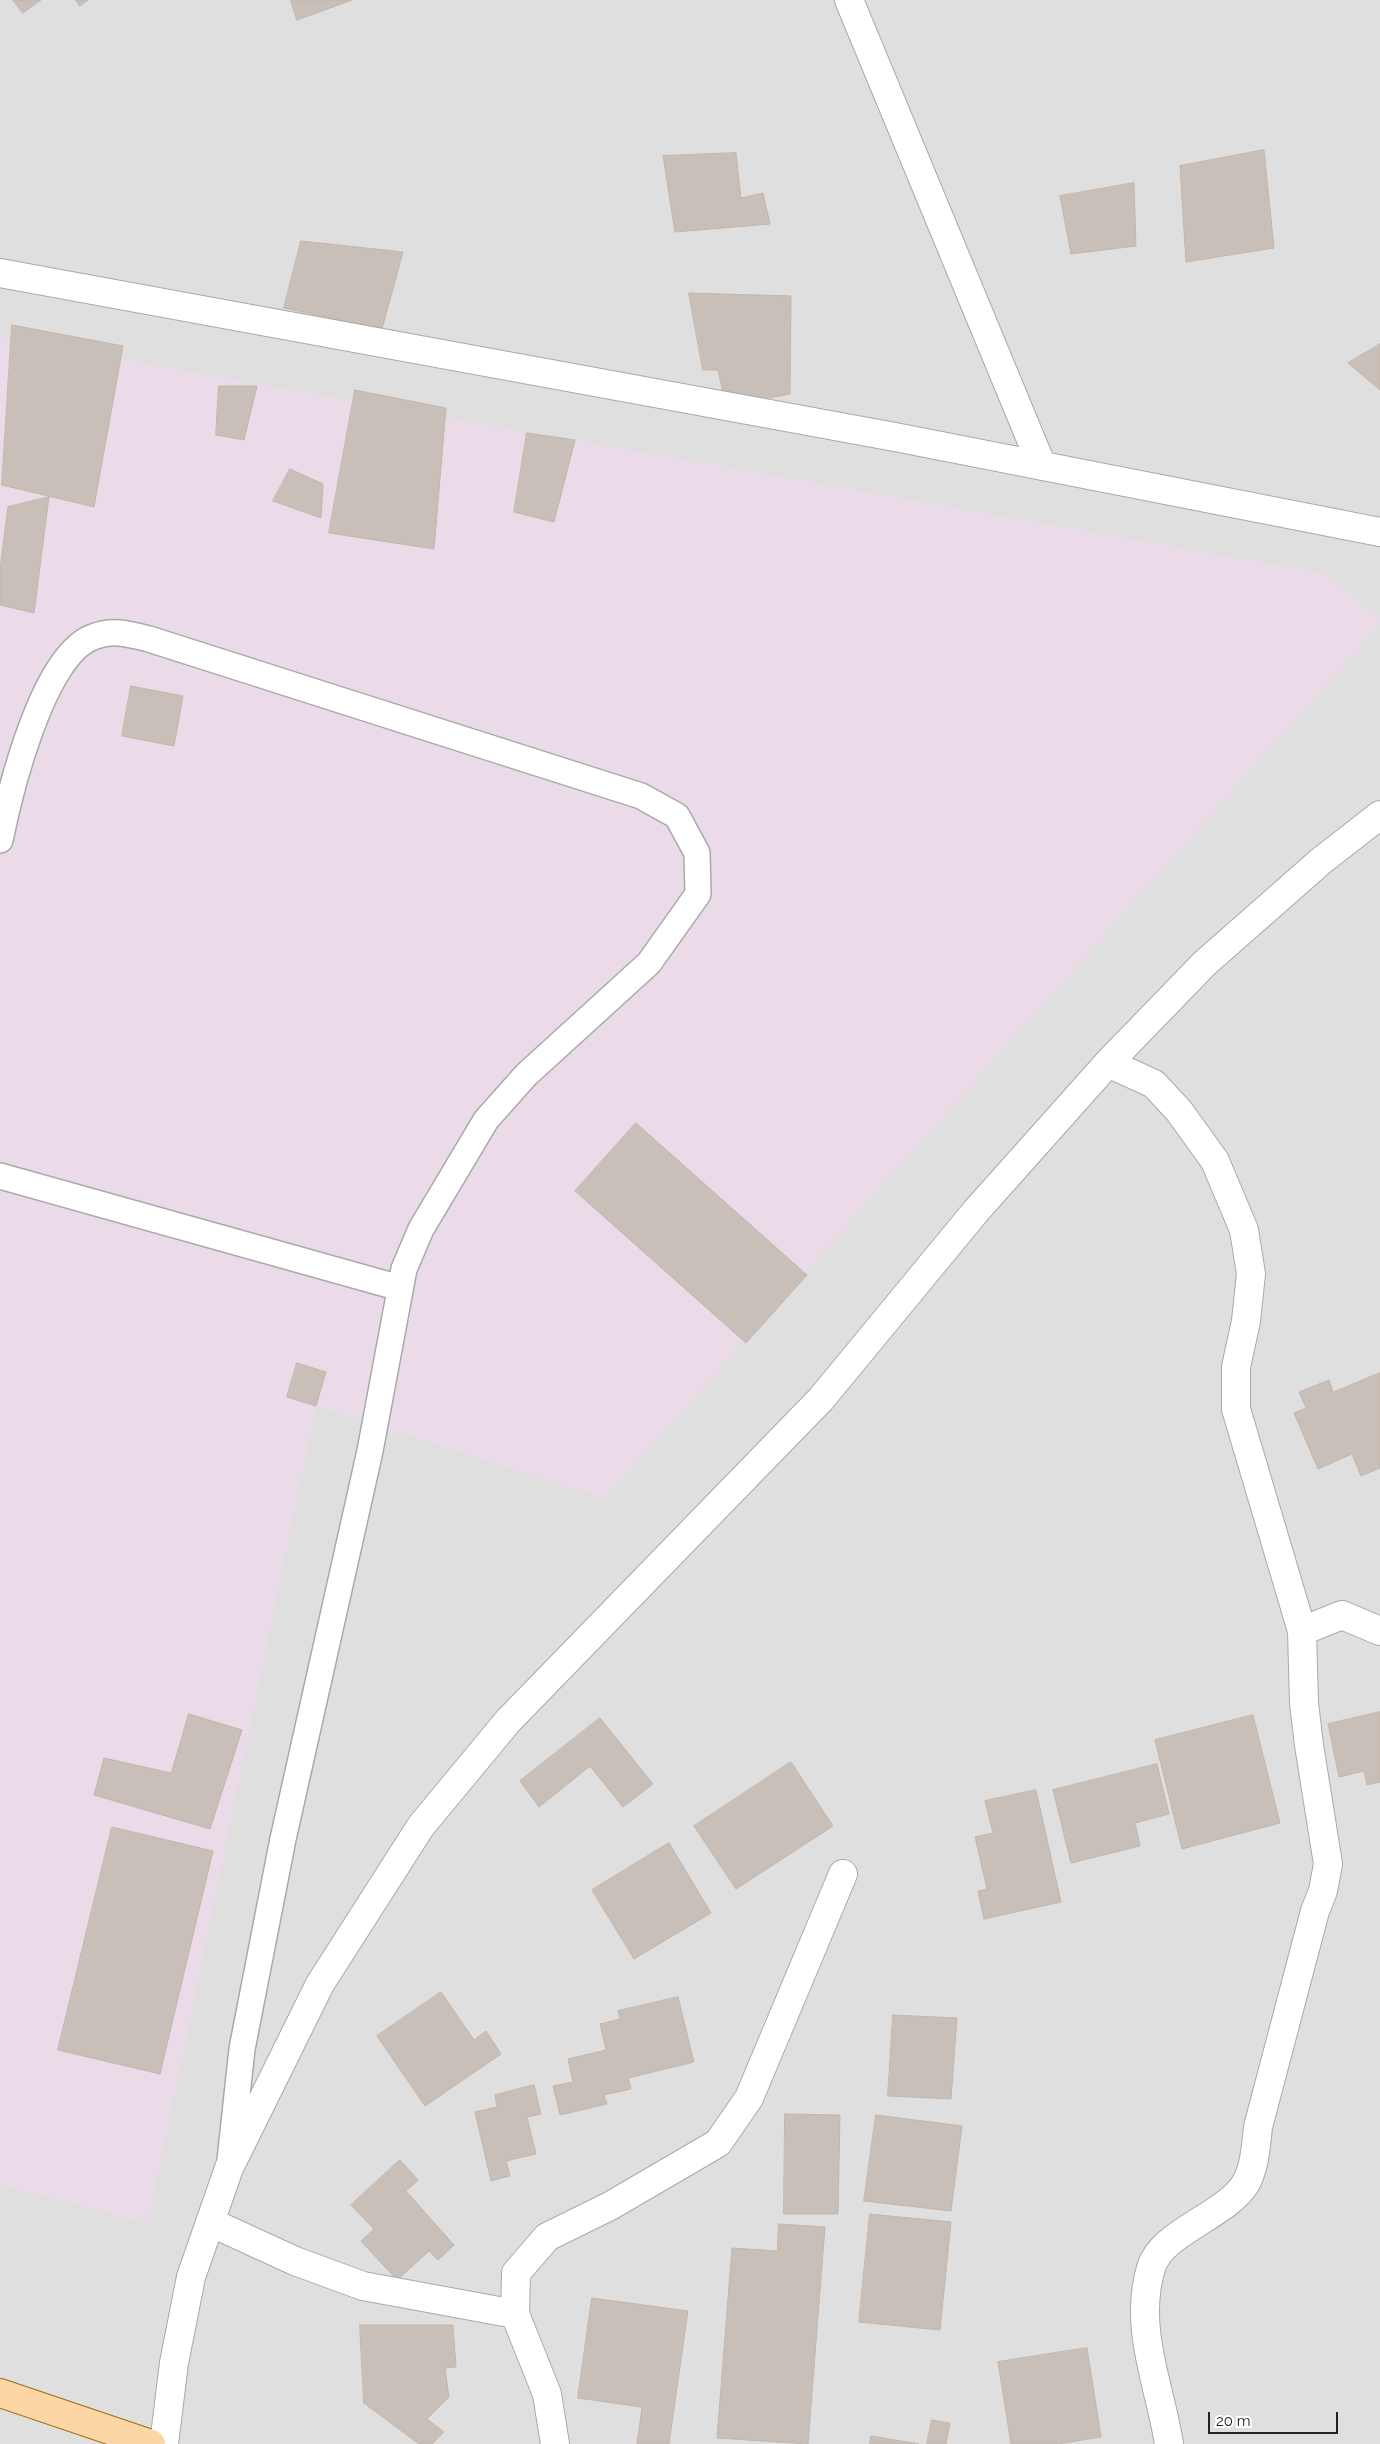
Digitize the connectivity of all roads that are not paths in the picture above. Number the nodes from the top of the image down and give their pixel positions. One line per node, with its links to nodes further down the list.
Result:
1 (849, 0): 3 (street)
2 (0, 273): 3 (street)
3 (1042, 466): 4 (street)
4 (1380, 532)
5 (1380, 815): 7 (street)
6 (0, 840): 9 (lane)
7 (1108, 1063): 10 (street); 13 (street)
8 (0, 1176): 9 (lane)
9 (400, 1288): 13 (lane)
10 (1302, 1631): 11 (street); 20 (street)
11 (1380, 1631)
12 (843, 1874): 15 (street)
13 (229, 2168): 14 (street)
14 (210, 2222): 15 (street); 18 (street)
15 (515, 2314): 19 (street)
16 (0, 2393): 17 (main road)
17 (151, 2444)
18 (164, 2444)
19 (555, 2444)
20 (1169, 2444)

